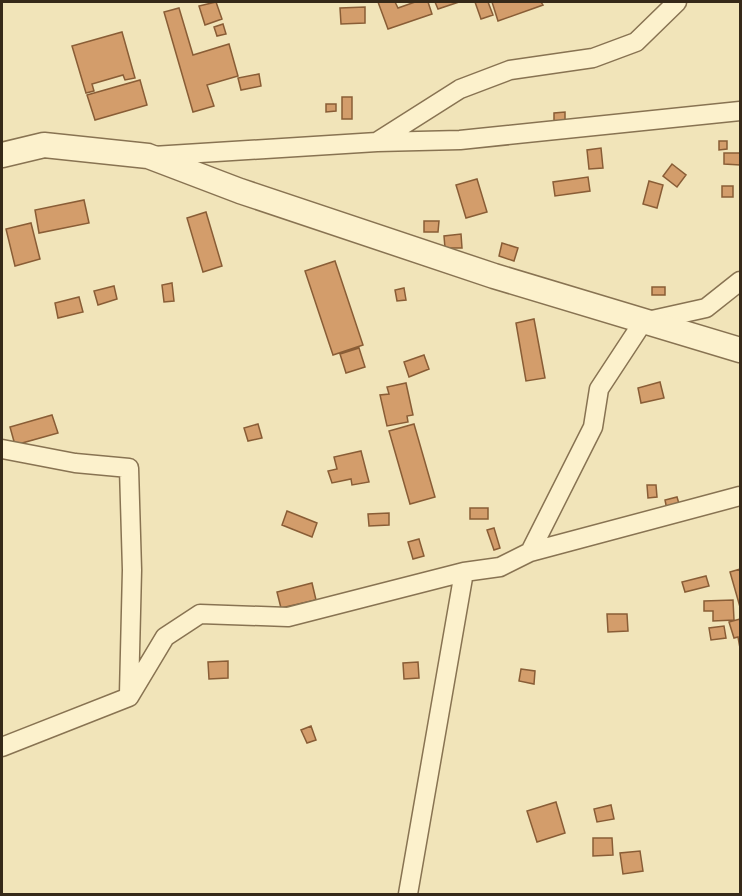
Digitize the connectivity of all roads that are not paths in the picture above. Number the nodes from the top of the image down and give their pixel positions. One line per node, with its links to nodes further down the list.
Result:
1 (677, 2): 3 (street)
2 (741, 111): 3 (street)
3 (377, 142): 5 (street)
4 (2, 155): 5 (street)
5 (148, 156): 7 (street)
6 (741, 281): 7 (street)
7 (643, 322): 8 (street); 11 (street)
8 (741, 350)
9 (2, 449): 13 (street)
10 (741, 496): 11 (street)
11 (530, 552): 12 (street)
12 (464, 572): 13 (street); 15 (street)
13 (129, 697): 14 (street)
14 (2, 747)
15 (408, 894)

